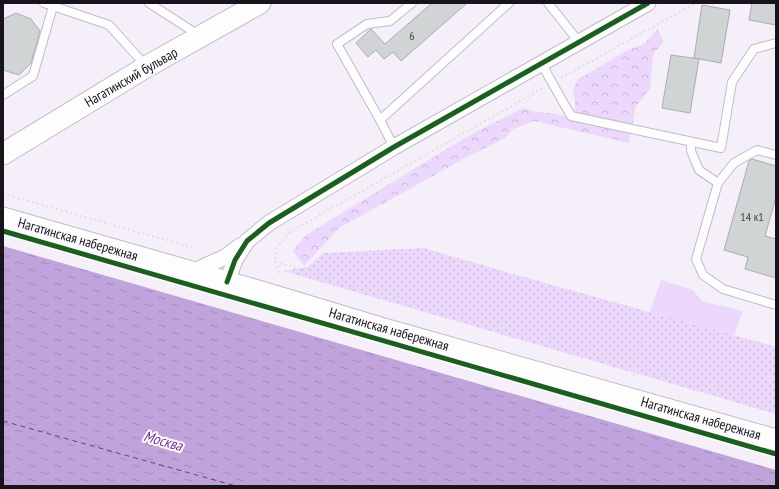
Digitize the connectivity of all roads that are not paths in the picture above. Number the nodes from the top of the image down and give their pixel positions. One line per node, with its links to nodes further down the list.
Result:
1 (44, 3): 8 (lane)
2 (149, 3): 9 (lane)
3 (260, 3): 9 (main road, Нагатинский бульвар)
4 (412, 3): 15 (lane)
5 (509, 3): 15 (lane)
6 (548, 3): 10 (lane)
7 (648, 3): 10 (street)
8 (53, 6): 13 (lane); 14 (lane)
9 (201, 36): 13 (main road, Нагатинский бульвар)
10 (579, 42): 12 (street)
11 (776, 43): 16 (lane)
12 (541, 63): 16 (lane); 17 (street)
13 (146, 67): 18 (main road, Нагатинский бульвар)
14 (3, 95)
15 (380, 120): 17 (lane)
16 (691, 142): 20 (lane)
17 (394, 148): 22 (street)
18 (3, 154)
19 (776, 155): 20 (lane)
20 (718, 183): 25 (lane)
21 (3, 218): 23 (main road, Нагатинская набережная)
22 (247, 241): 23 (street); 24 (street)
23 (192, 272): 24 (main road, Нагатинская набережная)
24 (227, 282): 26 (main road, Нагатинская набережная)
25 (776, 305)
26 (776, 440)

